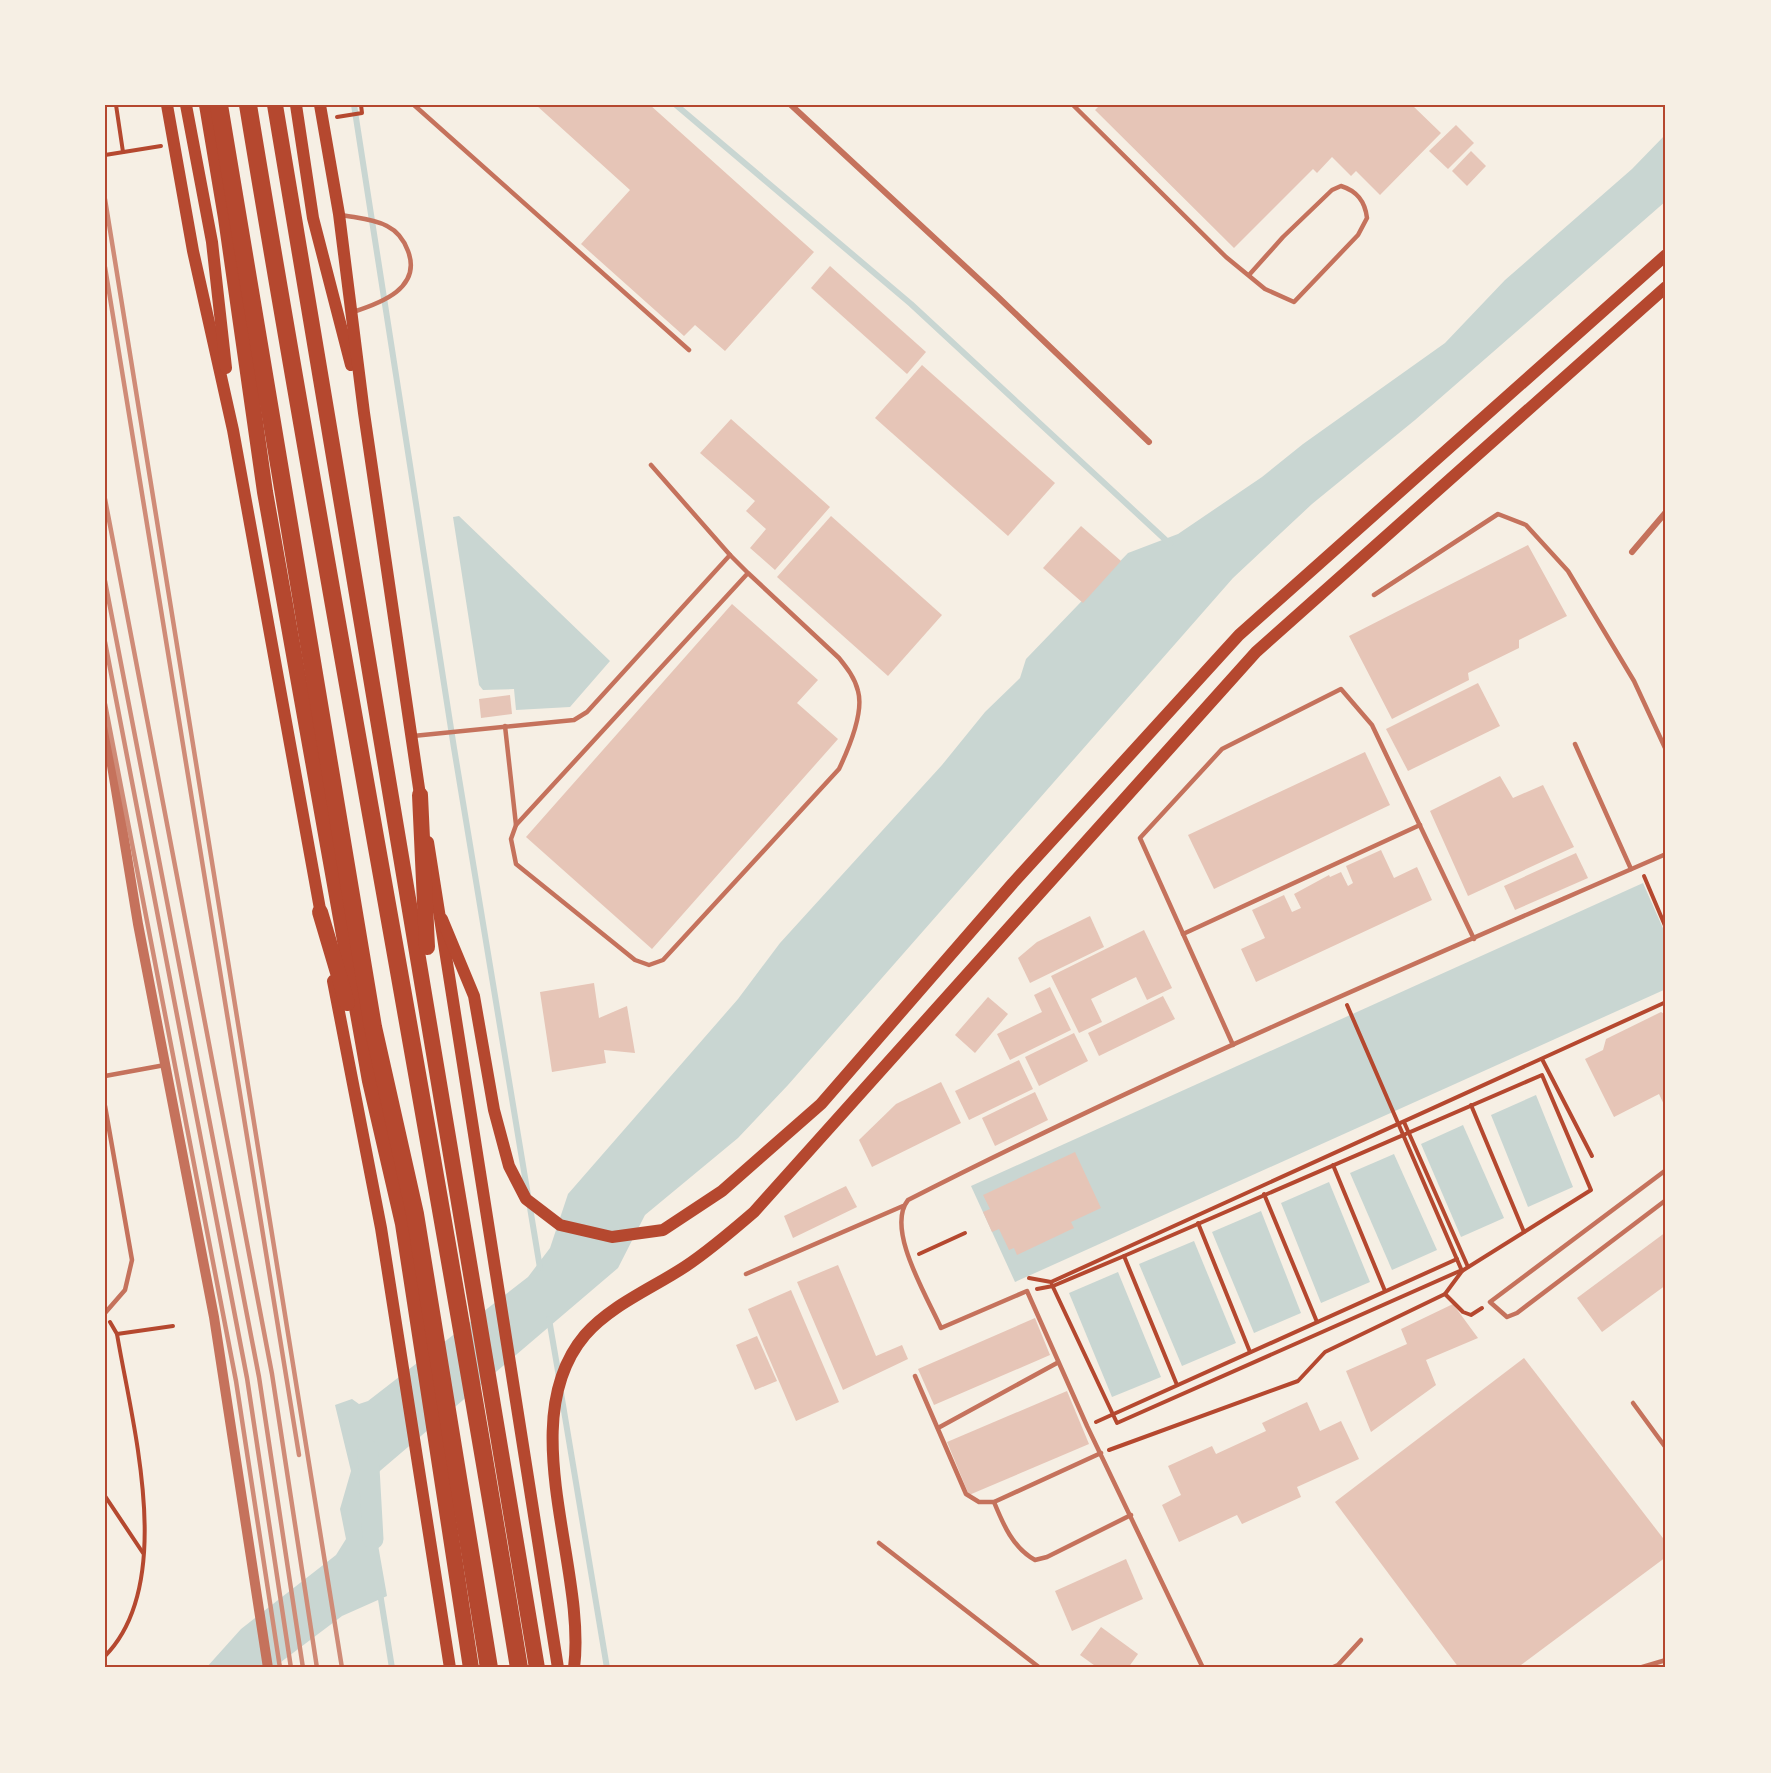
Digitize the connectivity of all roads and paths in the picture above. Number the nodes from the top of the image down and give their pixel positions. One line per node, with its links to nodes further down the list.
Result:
1 (116, 105): 13 (path)
2 (166, 105): 21 (main road)
3 (186, 105): 21 (main road)
4 (207, 105): 52 (highway)
5 (219, 105): 105 (highway)
6 (248, 105): 106 (highway)
7 (275, 105): 47 (highway)
8 (296, 105): 20 (main road)
9 (320, 105): 14 (main road)
10 (414, 105): 19 (lane)
11 (791, 105): 22 (street)
12 (1073, 105): 16 (lane)
13 (123, 152)
14 (339, 214): 18 (main road); 18 (lane)
15 (1666, 255): 41 (main road)
16 (1249, 275): 16 (lane)
17 (1666, 287): 109 (main road)
18 (351, 313): 20 (main road)
19 (689, 350)
20 (364, 413): 31 (main road)
21 (232, 430): 40 (main road)
22 (1149, 442)
23 (651, 465): 26 (lane)
24 (1666, 512): 25 (street)
25 (1632, 552)
26 (730, 555): 27 (lane); 30 (lane)
27 (748, 573): 35 (lane); 35 (lane)
28 (1374, 595): 33 (lane)
29 (105, 723): 50 (street)
30 (505, 726): 31 (lane); 35 (lane)
31 (412, 736): 34 (main road)
32 (1575, 744): 39 (lane)
33 (1666, 750)
34 (420, 795): 41 (main road); 47 (highway)
35 (516, 825)
36 (1420, 825): 43 (lane); 43 (lane); 44 (lane)
37 (1666, 854): 38 (lane)
38 (1640, 865): 39 (lane); 42 (path)
39 (1631, 869): 44 (lane)
40 (320, 912): 52 (highway); 103 (main road)
41 (442, 919): 108 (main road)
42 (1666, 928)
43 (1183, 934): 48 (lane)
44 (1474, 939): 45 (lane)
45 (1343, 996): 48 (lane); 56 (path)
46 (1666, 1002): 49 (path)
47 (431, 1024): 107 (highway)
48 (1233, 1045): 64 (lane)
49 (1542, 1059): 55 (path); 59 (path)
50 (165, 1065): 51 (lane); 102 (street)
51 (105, 1076)
52 (370, 1081): 104 (highway)
53 (1471, 1105): 57 (path); 66 (path); 66 (path)
54 (105, 1106): 80 (lane)
55 (1404, 1122): 56 (path); 57 (path)
56 (1397, 1125): 58 (path); 75 (path)
57 (1408, 1131): 58 (path); 71 (path)
58 (1401, 1134): 60 (path); 70 (path)
59 (1592, 1156)
60 (1332, 1164): 62 (path); 77 (path)
61 (1666, 1170): 79 (lane)
62 (1264, 1194): 65 (path); 81 (path)
63 (1666, 1200): 79 (lane)
64 (903, 1206): 69 (lane); 73 (lane)
65 (1198, 1223): 68 (path); 84 (path)
66 (1524, 1232): 71 (path)
67 (965, 1233): 69 (path)
68 (1124, 1256): 75 (path); 87 (path)
69 (910, 1258): 76 (lane)
70 (1457, 1259): 72 (path); 77 (path)
71 (1468, 1267): 72 (path)
72 (1462, 1271): 78 (path); 89 (path)
73 (746, 1274)
74 (1020, 1283): 75 (path)
75 (1052, 1284): 76 (path); 89 (path)
76 (1028, 1291): 85 (lane)
77 (1385, 1292): 81 (path)
78 (1445, 1294): 79 (path); 93 (path)
79 (1490, 1302)
80 (105, 1314): 83 (path)
81 (1317, 1322): 84 (path)
82 (173, 1326): 83 (path)
83 (117, 1334): 98 (path)
84 (1250, 1352): 87 (path)
85 (1058, 1363): 90 (lane); 91 (lane)
86 (915, 1376): 91 (lane)
87 (1178, 1385): 89 (path)
88 (1633, 1402): 92 (lane)
89 (1113, 1414): 90 (path)
90 (1087, 1426): 93 (lane)
91 (938, 1428): 95 (lane)
92 (1666, 1448)
93 (1101, 1453): 95 (lane); 96 (lane)
94 (105, 1497): 98 (path)
95 (994, 1502): 96 (lane)
96 (1131, 1515): 111 (lane)
97 (879, 1544): 110 (lane)
98 (143, 1554): 100 (path)
99 (1361, 1640): 112 (lane)
100 (105, 1656)
101 (1666, 1660): 113 (lane)
102 (268, 1668)
103 (450, 1668)
104 (471, 1668)
105 (489, 1668)
106 (519, 1668)
107 (537, 1668)
108 (558, 1668)
109 (574, 1668)
110 (1040, 1668)
111 (1203, 1668)
112 (1331, 1668)
113 (1640, 1668)

